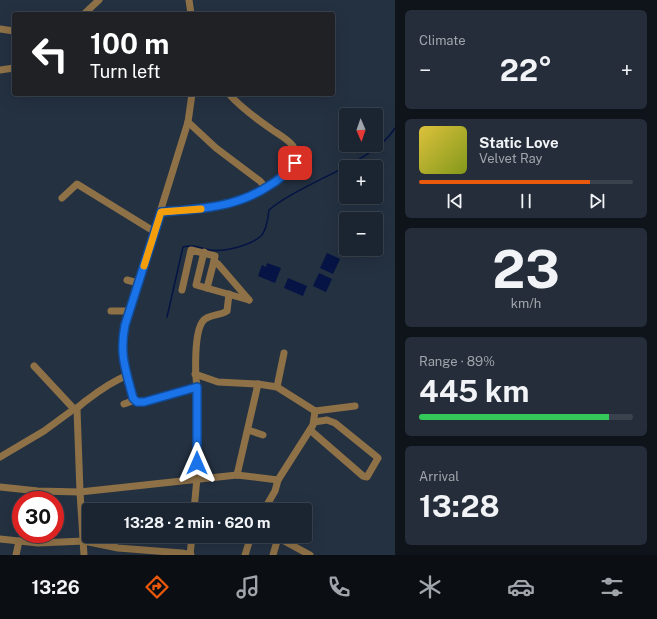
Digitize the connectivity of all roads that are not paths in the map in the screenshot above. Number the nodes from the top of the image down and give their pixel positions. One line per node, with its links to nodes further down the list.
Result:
1 (99, 0): 3 (street)
2 (189, 0): 4 (street)
3 (86, 12)
4 (191, 12)
5 (0, 29): 6 (street)
6 (12, 31)
7 (12, 68): 8 (street)
8 (0, 70)
9 (192, 96): 11 (street)
10 (231, 96): 12 (street)
11 (188, 122): 12 (street); 14 (street)
12 (266, 188): 14 (street)
13 (62, 198): 15 (street)
14 (161, 212): 15 (street)
15 (155, 233): 19 (street)
16 (204, 252): 17 (street); 20 (street); 21 (street)
17 (214, 261): 20 (street); 22 (street)
18 (127, 280): 19 (street)
19 (138, 283): 24 (street)
20 (207, 288): 22 (street)
21 (182, 290)
22 (229, 294): 28 (street)
23 (111, 311): 24 (street)
24 (130, 311): 27 (street)
25 (284, 353): 31 (street)
26 (34, 366): 35 (street)
27 (128, 374): 32 (street); 35 (street)
28 (195, 374): 29 (street); 30 (street)
29 (258, 384): 31 (street); 38 (street)
30 (197, 387): 32 (street); 43 (street)
31 (277, 387): 36 (street)
32 (134, 400): 33 (street)
33 (124, 404)
34 (355, 406): 36 (street)
35 (76, 409): 41 (street); 46 (street)
36 (315, 411): 37 (street)
37 (314, 422): 39 (street); 39 (street)
38 (248, 430): 40 (street); 42 (street)
39 (310, 430): 44 (street)
40 (262, 435)
41 (0, 457)
42 (237, 475): 43 (street); 44 (street)
43 (197, 478): 46 (street); 47 (street)
44 (278, 480): 48 (street)
45 (0, 487): 46 (street)
46 (80, 492): 49 (street)
47 (195, 503)
48 (268, 503)
49 (82, 516)
50 (0, 539): 51 (street)
51 (12, 540)
52 (82, 541): 53 (street)
53 (64, 542)
54 (19, 543): 62 (street)
55 (84, 543): 63 (street)
56 (94, 543): 61 (street)
57 (191, 543): 64 (street)
58 (249, 543): 65 (street)
59 (276, 543): 66 (street)
60 (288, 543): 67 (street)
61 (181, 554): 64 (street)
62 (16, 555)
63 (84, 555)
64 (190, 555)
65 (245, 555)
66 (273, 555)
67 (310, 555)

